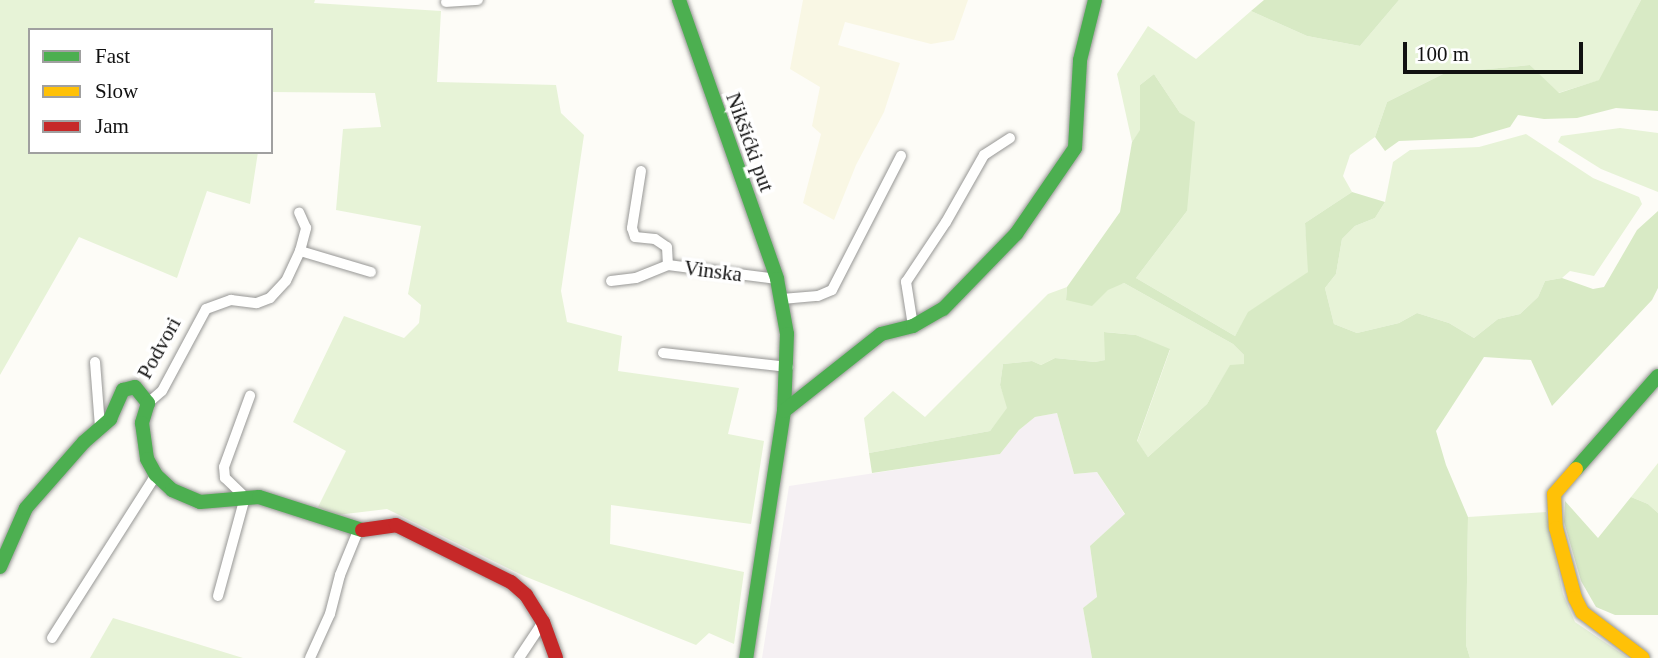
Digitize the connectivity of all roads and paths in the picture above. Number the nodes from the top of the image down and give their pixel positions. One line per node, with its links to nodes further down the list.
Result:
1 (478, 0): 4 (street)
2 (679, 0): 12 (street, Nikšićki put)
3 (1096, 0): 15 (street)
4 (446, 2)
5 (1010, 138): 15 (street)
6 (901, 156): 14 (street)
7 (641, 172): 10 (street)
8 (299, 212): 9 (street, Podvori)
9 (300, 251): 11 (street); 21 (street, Podvori)
10 (668, 265): 12 (street, Vinska); 13 (street, Vinska)
11 (371, 272)
12 (777, 279): 14 (street, Nikšićki put)
13 (611, 281)
14 (782, 299): 18 (street, Nikšićki put)
15 (913, 326): 22 (street)
16 (663, 354): 18 (street)
17 (95, 362): 23 (street)
18 (789, 367): 22 (street, Nikšićki put)
19 (1658, 376): 35 (street)
20 (250, 396): 25 (street)
21 (148, 403): 23 (street, Podvori); 24 (street, Podvori)
22 (784, 411): 34 (street, Nikšićki put)
23 (100, 427): 27 (street, Podvori)
24 (156, 475): 25 (street); 30 (street)
25 (245, 497): 26 (street); 28 (street)
26 (358, 531): 29 (street); 31 (street)
27 (0, 567)
28 (218, 596)
29 (543, 622): 32 (street); 33 (street)
30 (52, 638)
31 (310, 658)
32 (519, 658)
33 (556, 658)
34 (746, 658)
35 (1643, 658)

